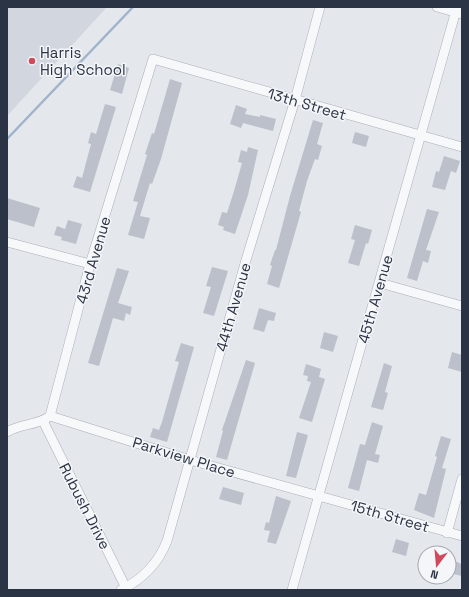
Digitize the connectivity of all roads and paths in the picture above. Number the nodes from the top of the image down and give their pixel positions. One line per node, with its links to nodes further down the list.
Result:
1 (320, 7): 5 (street, 44th Avenue)
2 (437, 7): 3 (street)
3 (458, 11): 6 (street, 45th Avenue)
4 (153, 59): 5 (street, 13th Street); 9 (street, 43rd Avenue)
5 (295, 100): 6 (street, 13th Street); 14 (street, 44th Avenue)
6 (421, 136): 7 (street, 13th Street); 10 (street, 45th Avenue)
7 (462, 147)
8 (7, 242): 9 (street)
9 (90, 264): 12 (street, 43rd Avenue)
10 (380, 283): 11 (street); 16 (street, 45th Avenue)
11 (462, 306)
12 (47, 419): 13 (street); 14 (street, Parkview Place); 19 (street, Rubush Drive)
13 (7, 432)
14 (190, 460): 16 (street, Parkview Place); 19 (street, 44th Avenue)
15 (462, 479): 17 (street)
16 (318, 496): 17 (street, 15th Street); 20 (street, 45th Avenue)
17 (447, 532): 18 (street, 15th Street)
18 (462, 536)
19 (125, 589)
20 (292, 590)

